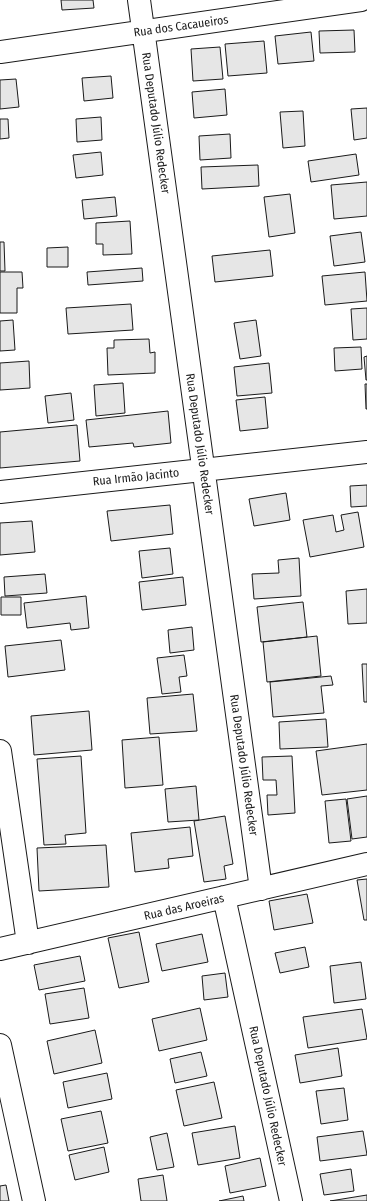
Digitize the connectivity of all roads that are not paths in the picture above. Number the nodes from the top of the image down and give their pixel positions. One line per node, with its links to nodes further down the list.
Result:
1 (139, 0): 3 (street, Rua Deputado Júlio Redecker)
2 (361, 0): 3 (street, Rua dos Cacaueiros)
3 (143, 31): 4 (street, Rua dos Cacaueiros); 6 (street, Rua Deputado Júlio Redecker)
4 (0, 52)
5 (367, 452): 6 (street, Rua Irmão Jacinto)
6 (203, 470): 7 (street, Rua Irmão Jacinto); 10 (street, Rua Deputado Júlio Redecker)
7 (0, 492)
8 (0, 751): 12 (street)
9 (367, 864): 10 (street, Rua das Aroeiras)
10 (261, 889): 11 (street, Rua das Aroeiras)
11 (224, 897): 12 (street, Rua das Aroeiras); 16 (street, Rua Deputado Júlio Redecker)
12 (28, 943): 13 (street, Rua das Aroeiras)
13 (0, 949)
14 (0, 1045): 15 (street)
15 (34, 1201)
16 (291, 1201)

